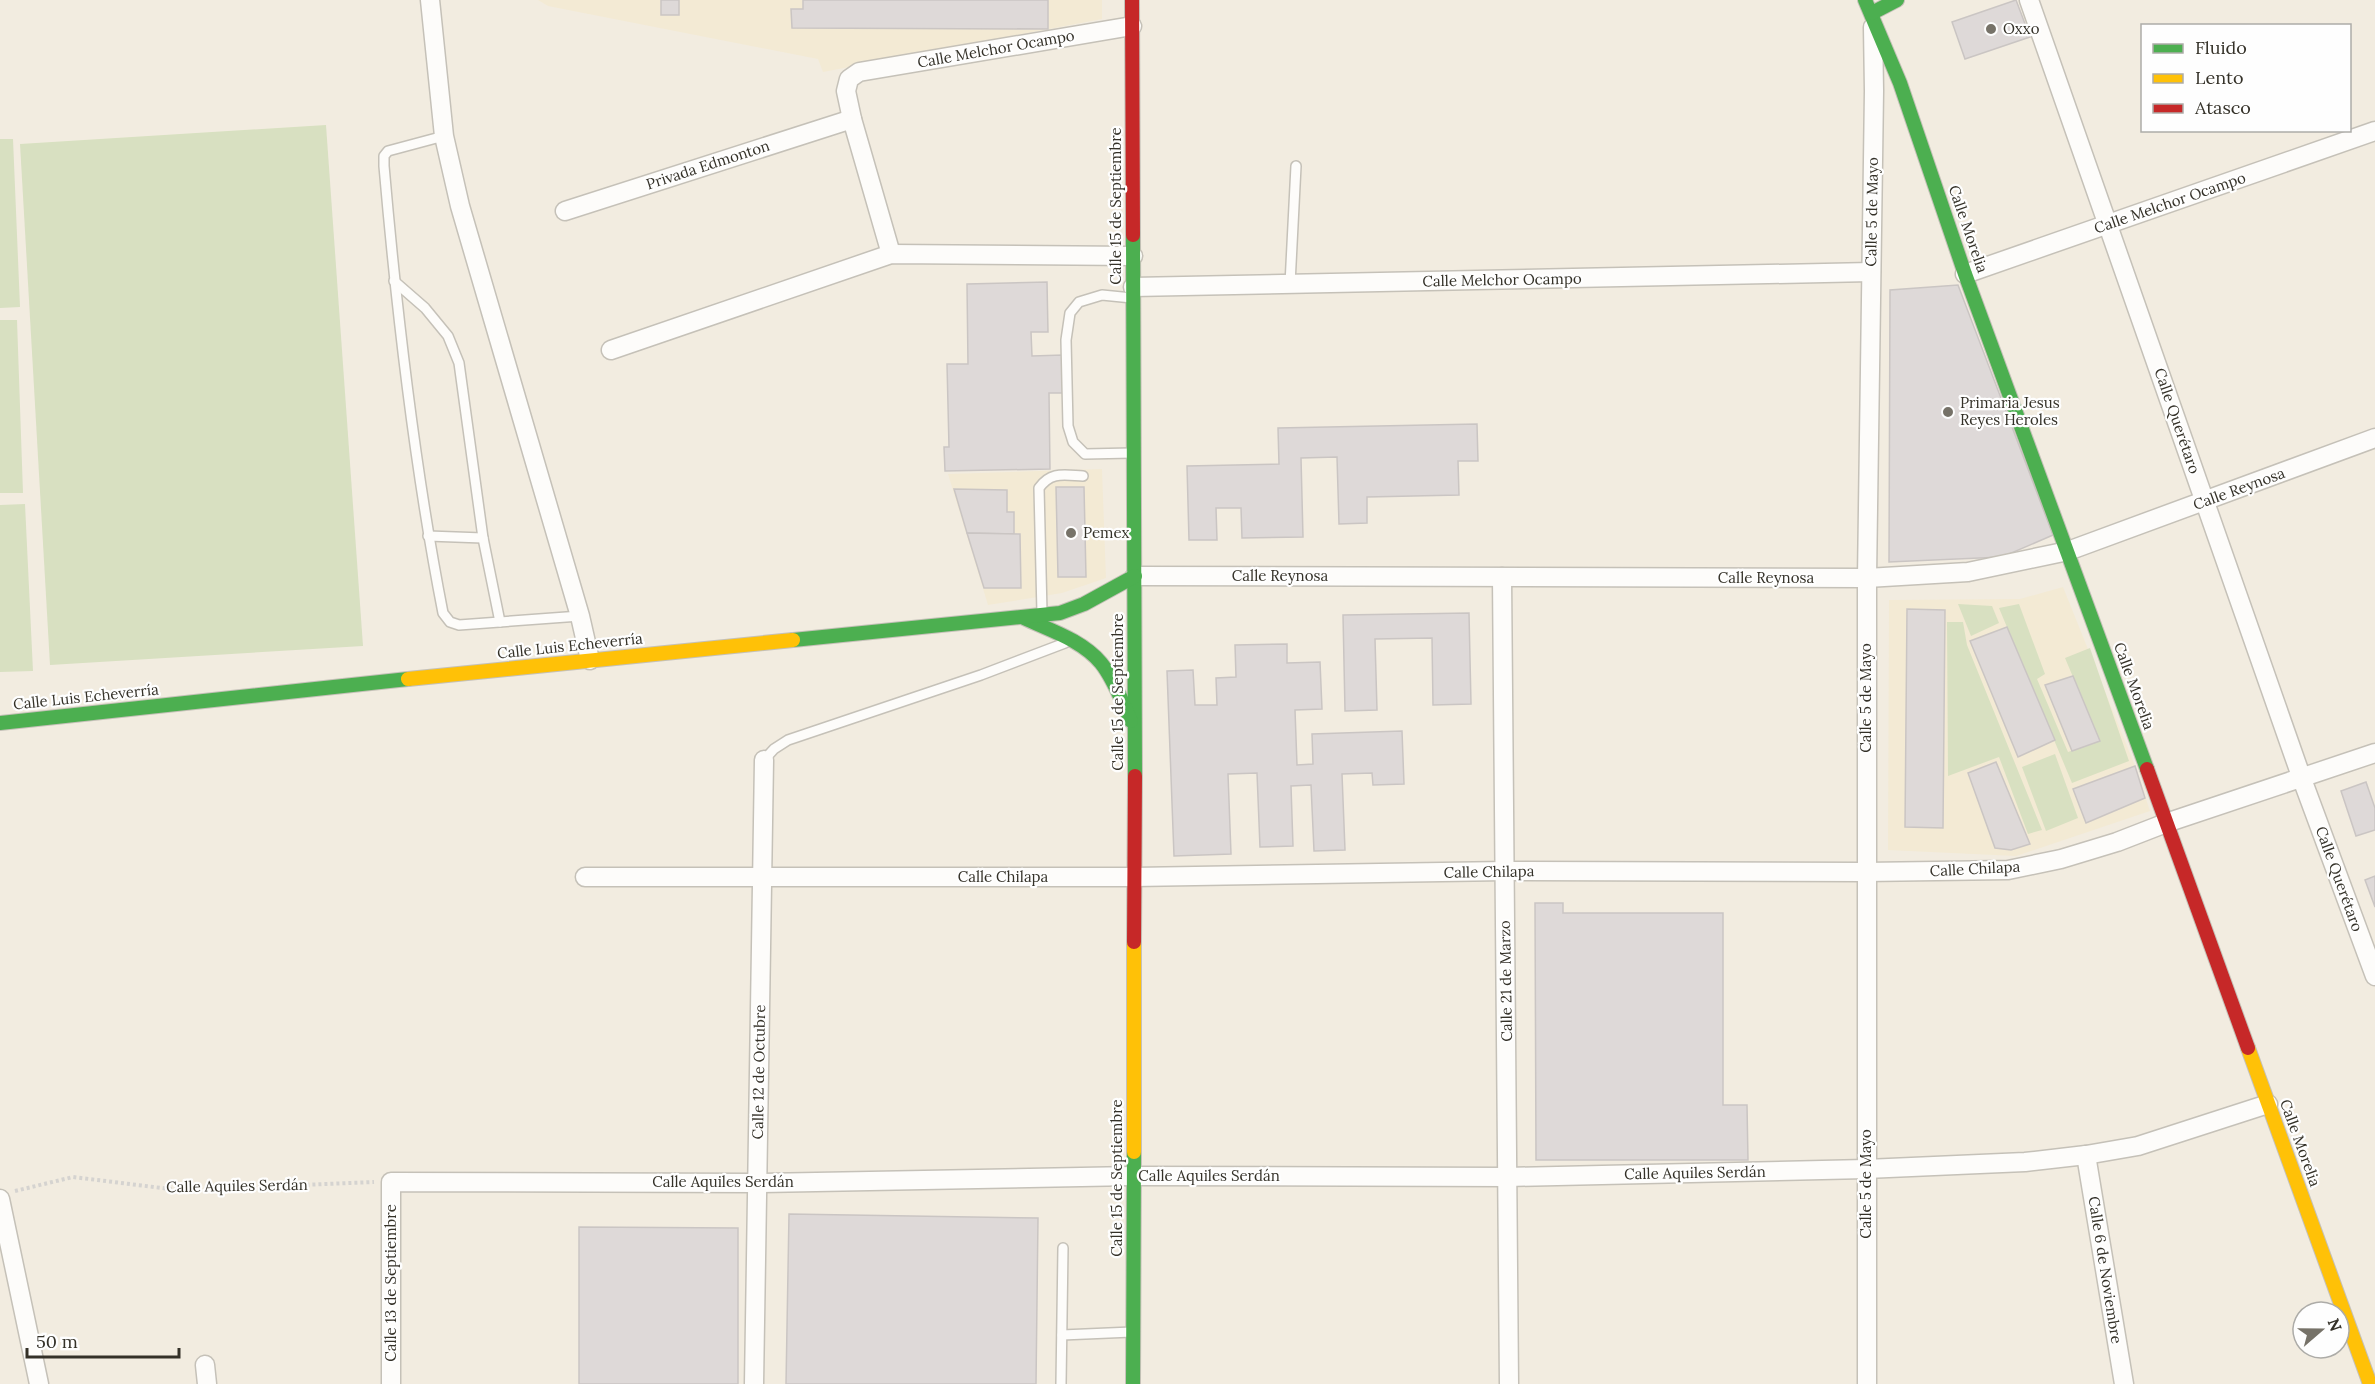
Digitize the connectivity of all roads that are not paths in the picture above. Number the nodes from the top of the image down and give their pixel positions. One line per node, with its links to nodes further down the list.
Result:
1 (430, 0): 9 (street)
2 (1132, 0): 6 (street, Calle 15 de Septiembre)
3 (1896, 0): 5 (street)
4 (2029, 0): 12 (street, Calle Querétaro)
5 (1869, 6): 15 (street, Calle 5 de Mayo); 16 (street, Calle Morelia)
6 (1132, 26): 7 (street, Calle Melchor Ocampo); 14 (street, Calle 15 de Septiembre)
7 (852, 119): 11 (street, Privada Edmonton); 13 (street)
8 (2375, 131): 12 (street, Calle Melchor Ocampo)
9 (444, 136): 17 (lane); 32 (street)
10 (1296, 166): 18 (lane)
11 (565, 211)
12 (2108, 225): 16 (street, Calle Melchor Ocampo); 24 (street, Calle Querétaro)
13 (891, 254): 14 (street); 20 (street)
14 (1133, 256): 19 (street, Calle 15 de Septiembre)
15 (1871, 272): 18 (street, Calle Melchor Ocampo); 30 (street, Calle 5 de Mayo)
16 (1965, 274): 27 (street, Calle Morelia)
17 (394, 281): 25 (lane); 26 (lane)
18 (1290, 284): 19 (street, Calle Melchor Ocampo)
19 (1133, 293): 22 (street, Calle 15 de Septiembre); 22 (lane)
20 (611, 350)
21 (2375, 438): 24 (street, Calle Reynosa)
22 (1134, 453): 28 (street, Calle 15 de Septiembre)
23 (1083, 476): 31 (lane)
24 (2205, 502): 27 (street, Calle Reynosa); 41 (street, Calle Querétaro)
25 (428, 536): 26 (lane); 34 (lane)
26 (483, 538): 34 (lane)
27 (2068, 551): 30 (street, Calle Reynosa); 42 (street, Calle Morelia)
28 (1135, 576): 29 (street, Calle Reynosa); 31 (street, Calle Luis Echeverría); 38 (street, Calle 15 de Septiembre)
29 (1502, 577): 30 (street, Calle Reynosa); 43 (street, Calle 21 de Marzo)
30 (1867, 578): 44 (street, Calle 5 de Mayo)
31 (1042, 615): 33 (street, Calle Luis Echeverría)
32 (580, 616): 34 (lane); 36 (street)
33 (1024, 618): 35 (street); 36 (street, Calle Luis Echeverría)
34 (500, 622)
35 (1070, 641): 38 (street); 40 (lane)
36 (590, 660): 37 (street, Calle Luis Echeverría)
37 (0, 723)
38 (1134, 728): 46 (street, Calle 15 de Septiembre)
39 (2375, 753): 41 (street, Calle Chilapa)
40 (764, 760): 45 (street, Calle 12 de Octubre)
41 (2302, 778): 42 (street, Calle Chilapa); 48 (street, Calle Querétaro)
42 (2166, 823): 44 (street, Calle Chilapa); 49 (street, Calle Morelia)
43 (1505, 871): 44 (street, Calle Chilapa); 46 (street, Calle Chilapa); 53 (street, Calle 21 de Marzo)
44 (1865, 872): 51 (street, Calle 5 de Mayo)
45 (762, 876): 46 (street, Calle Chilapa); 47 (street, Calle Chilapa); 55 (street, Calle 12 de Octubre)
46 (1134, 877): 52 (street, Calle 15 de Septiembre)
47 (585, 878)
48 (2375, 976)
49 (2268, 1104): 50 (street, Calle Aquiles Serdán); 70 (street, Calle Morelia)
50 (2086, 1155): 51 (street, Calle Aquiles Serdán); 69 (street, Calle 6 de Noviembre)
51 (1866, 1169): 53 (street, Calle Aquiles Serdán); 68 (street, Calle 5 de Mayo)
52 (1133, 1176): 53 (street, Calle Aquiles Serdán); 55 (street, Calle Aquiles Serdán); 58 (street, Calle 15 de Septiembre)
53 (1508, 1177): 67 (street, Calle 21 de Marzo)
54 (391, 1182): 55 (street, Calle Aquiles Serdán); 63 (street, Calle 13 de Septiembre)
55 (757, 1184): 64 (street, Calle 12 de Octubre)
56 (5, 1196): 61 (street)
57 (1063, 1248): 59 (lane)
58 (1133, 1332): 59 (lane); 66 (street, Calle 15 de Septiembre)
59 (1062, 1335): 65 (lane)
60 (205, 1365): 62 (street)
61 (39, 1384)
62 (207, 1384)
63 (391, 1384)
64 (754, 1384)
65 (1061, 1384)
66 (1132, 1384)
67 (1509, 1384)
68 (1867, 1384)
69 (2124, 1384)
70 (2370, 1384)

